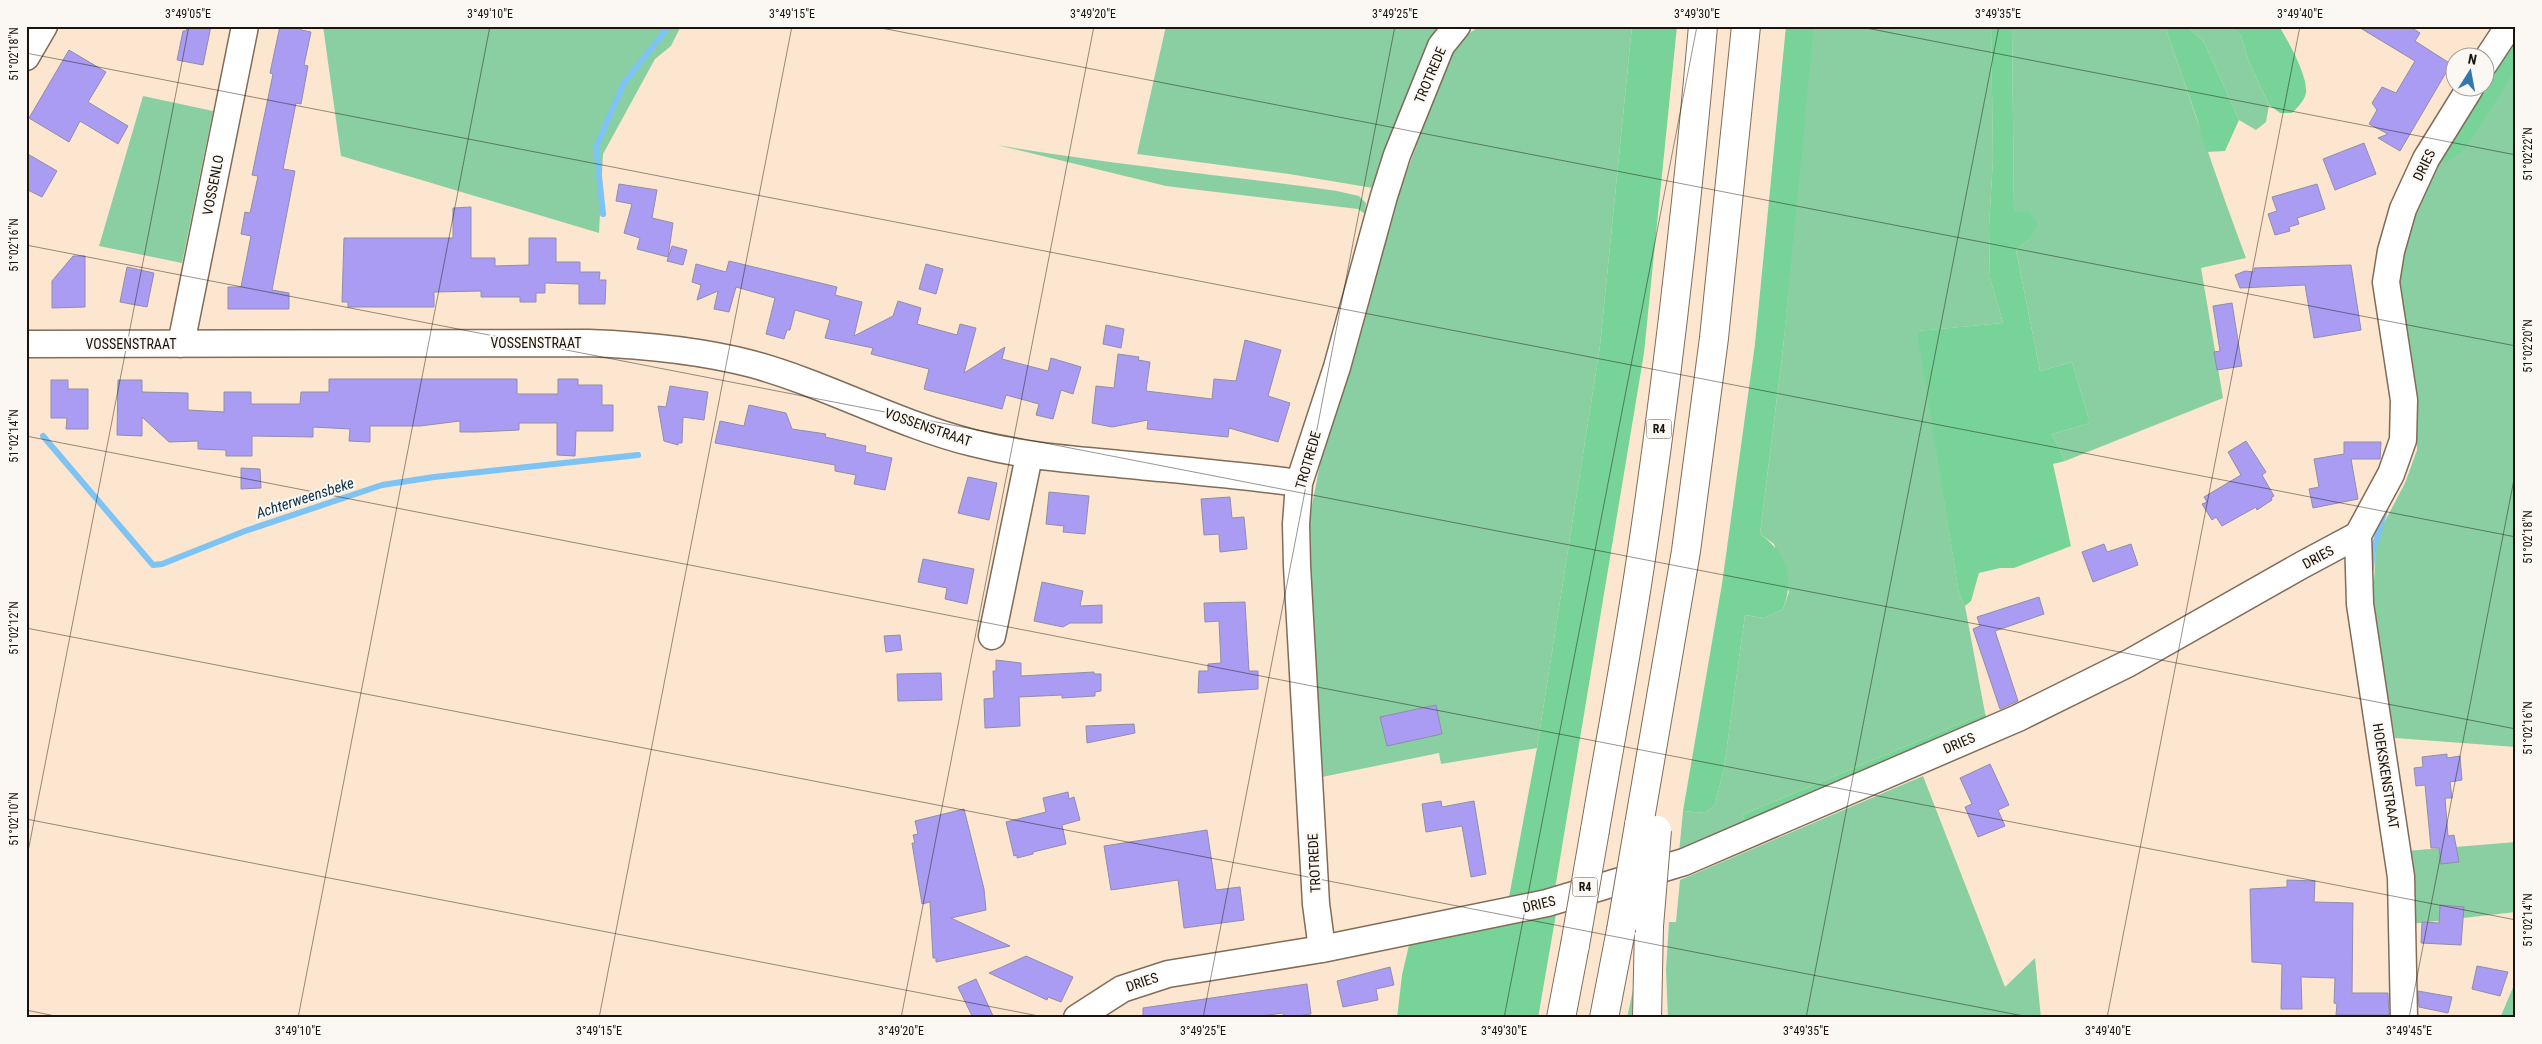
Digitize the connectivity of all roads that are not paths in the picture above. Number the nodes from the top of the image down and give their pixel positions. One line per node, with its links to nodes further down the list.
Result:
1 (44, 26): 8 (street)
2 (245, 26): 11 (street, VOSSENLO)
3 (1457, 26): 13 (street, TROTREDE)
4 (1702, 26): 19 (highway, R4, bridge)
5 (1746, 26): 16 (highway)
6 (2509, 26): 7 (street)
7 (2494, 49)
8 (26, 57)
9 (2464, 98): 14 (street, DRIES)
10 (26, 344): 11 (street, VOSSENSTRAAT)
11 (181, 344): 12 (street, VOSSENSTRAAT)
12 (1029, 456): 13 (street, VOSSENSTRAAT); 15 (street)
13 (1299, 483): 17 (street, TROTREDE)
14 (2358, 535): 17 (street, DRIES); 22 (street, HOEKSKENSTRAAT)
15 (992, 636)
16 (1648, 827): 20 (highway, bridge); 21 (highway, bridge)
17 (1322, 949): 18 (street, DRIES)
18 (1077, 1018)
19 (1561, 1018)
20 (1604, 1018)
21 (1647, 1018)
22 (2404, 1018)

